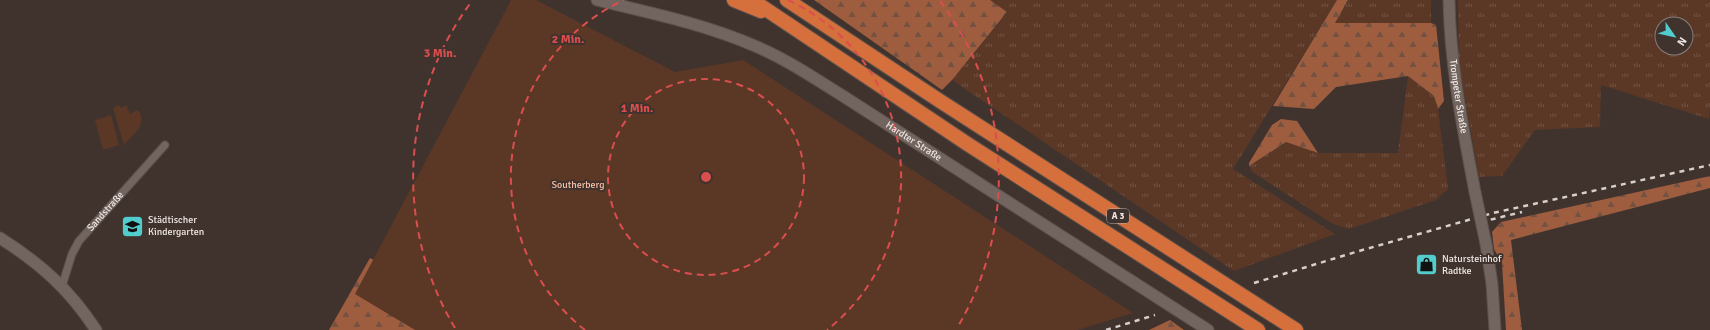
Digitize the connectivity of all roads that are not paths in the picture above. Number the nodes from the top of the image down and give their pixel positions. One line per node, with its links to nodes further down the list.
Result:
1 (597, 0): 11 (main road, Hardter Straße)
2 (734, 0): 6 (highway)
3 (752, 0): 6 (highway, A 3)
4 (787, 0): 13 (highway, A 3)
5 (1450, 0): 14 (main road, Trompeter Straße, bridge)
6 (778, 18): 12 (highway, A 3)
7 (165, 146): 9 (street, Sandstraße)
8 (0, 238): 9 (main road)
9 (62, 286): 10 (main road)
10 (96, 330)
11 (1208, 330)
12 (1258, 330)
13 (1296, 330)
14 (1495, 330)

